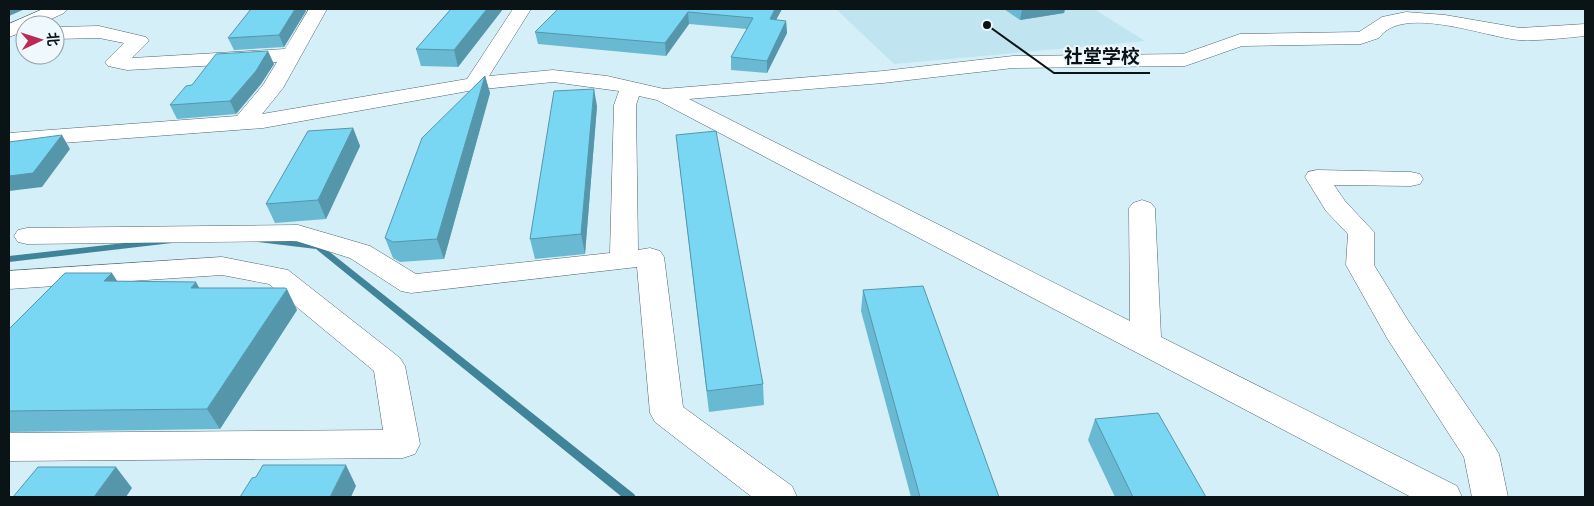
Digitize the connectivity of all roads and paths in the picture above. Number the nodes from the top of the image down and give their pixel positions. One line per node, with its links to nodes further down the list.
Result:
1 (58, 9): 5 (street)
2 (318, 9): 7 (street)
3 (522, 9): 8 (street)
4 (1585, 30): 10 (street)
5 (9, 32)
6 (65, 33): 7 (street)
7 (290, 55): 11 (street)
8 (474, 84): 9 (street); 11 (street)
9 (630, 87): 10 (street); 16 (street)
10 (664, 95): 18 (street)
11 (244, 122): 12 (street)
12 (9, 140)
13 (1411, 179): 24 (street)
14 (1142, 208): 18 (street)
15 (27, 236): 16 (street)
16 (624, 260): 22 (street)
17 (9, 280): 19 (street)
18 (1146, 343): 23 (street)
19 (279, 445): 20 (street); 21 (street)
20 (9, 447)
21 (261, 475)
22 (779, 497)
23 (1444, 497)
24 (1490, 497)

